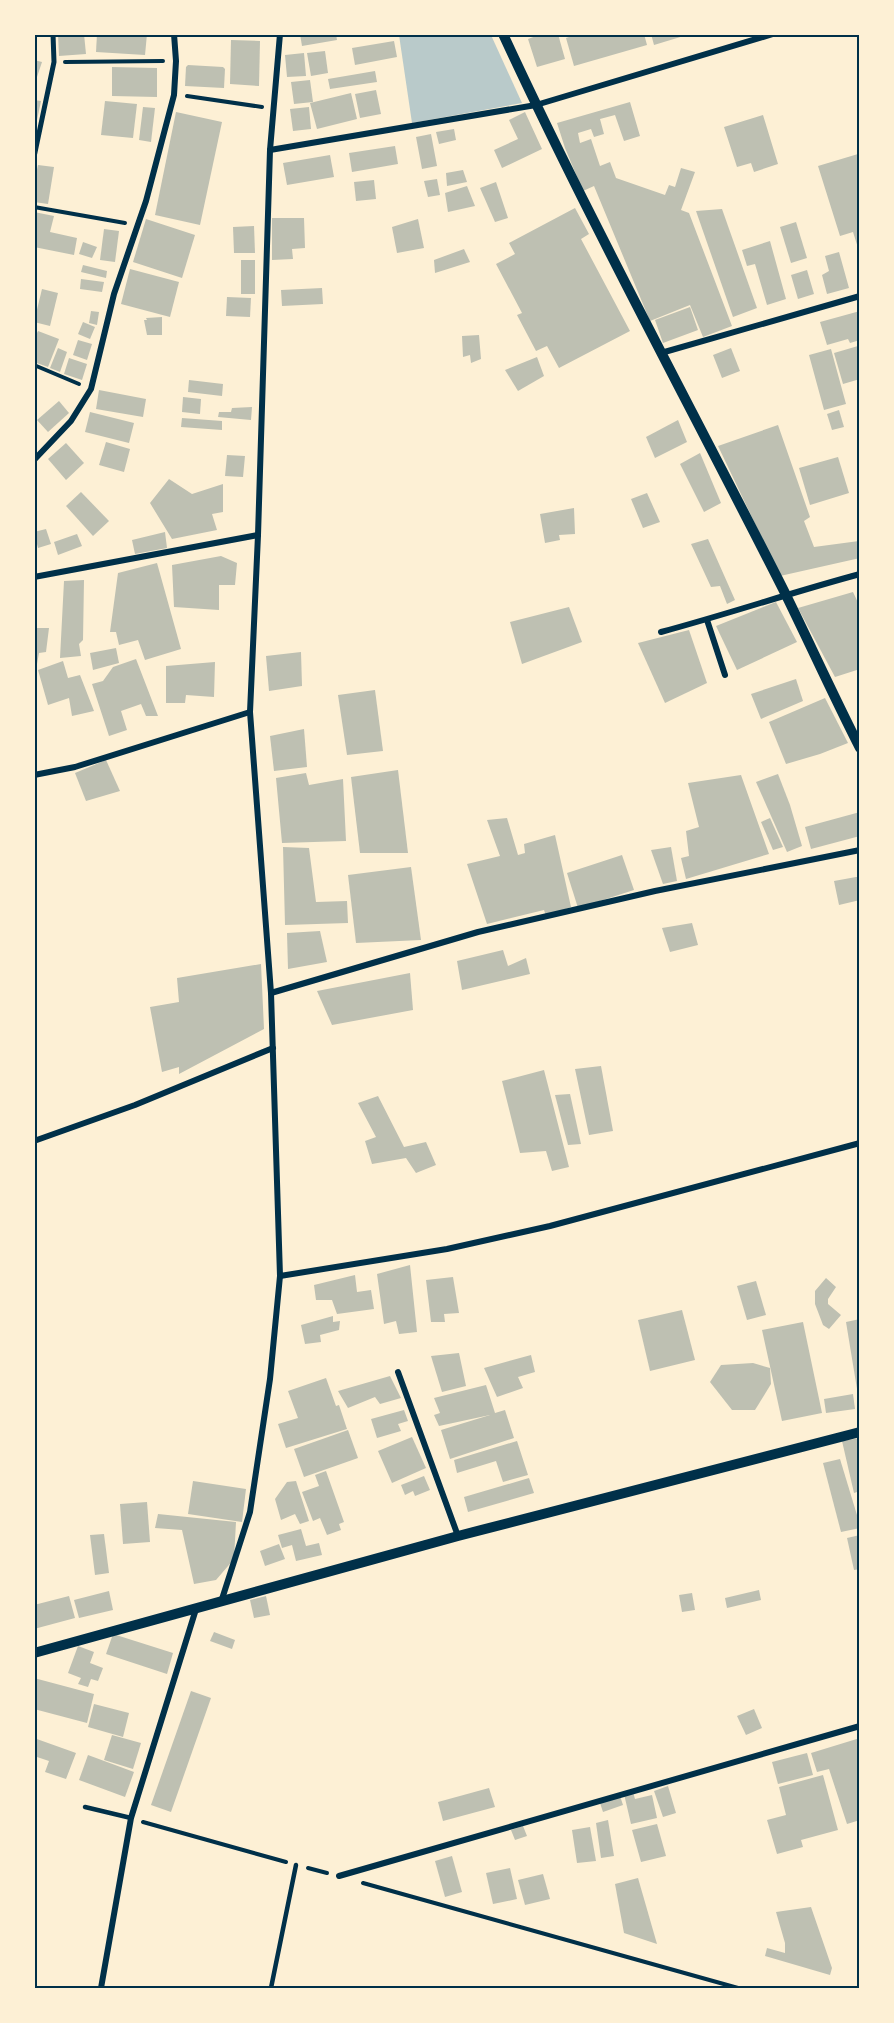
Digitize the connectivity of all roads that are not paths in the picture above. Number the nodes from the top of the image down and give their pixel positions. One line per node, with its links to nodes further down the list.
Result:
1 (52, 34): 8 (street)
2 (174, 34): 11 (street)
3 (280, 34): 7 (street)
4 (503, 34): 6 (street)
5 (773, 34): 6 (street)
6 (536, 105): 7 (street); 10 (street)
7 (270, 150): 12 (street)
8 (34, 157)
9 (860, 296): 10 (street)
10 (660, 353): 15 (street)
11 (34, 460)
12 (258, 535): 14 (street); 19 (street)
13 (860, 574): 15 (street)
14 (34, 577)
15 (785, 594): 16 (street); 20 (street)
16 (707, 620): 17 (street); 18 (street)
17 (661, 632)
18 (725, 675)
19 (250, 712): 21 (street); 23 (street)
20 (860, 748)
21 (34, 775)
22 (860, 850): 23 (street)
23 (271, 993): 24 (street)
24 (273, 1048): 25 (street); 27 (street)
25 (34, 1141)
26 (860, 1143): 27 (street)
27 (280, 1276): 31 (street)
28 (398, 1372): 30 (street)
29 (860, 1432): 30 (street)
30 (458, 1536): 31 (street)
31 (222, 1599): 32 (street)
32 (196, 1608): 33 (street); 36 (street)
33 (34, 1653)
34 (860, 1726): 38 (street)
35 (85, 1808): 36 (lane)
36 (131, 1818): 39 (street)
37 (296, 1865): 40 (lane)
38 (339, 1876)
39 (101, 1989)
40 (271, 1989)

